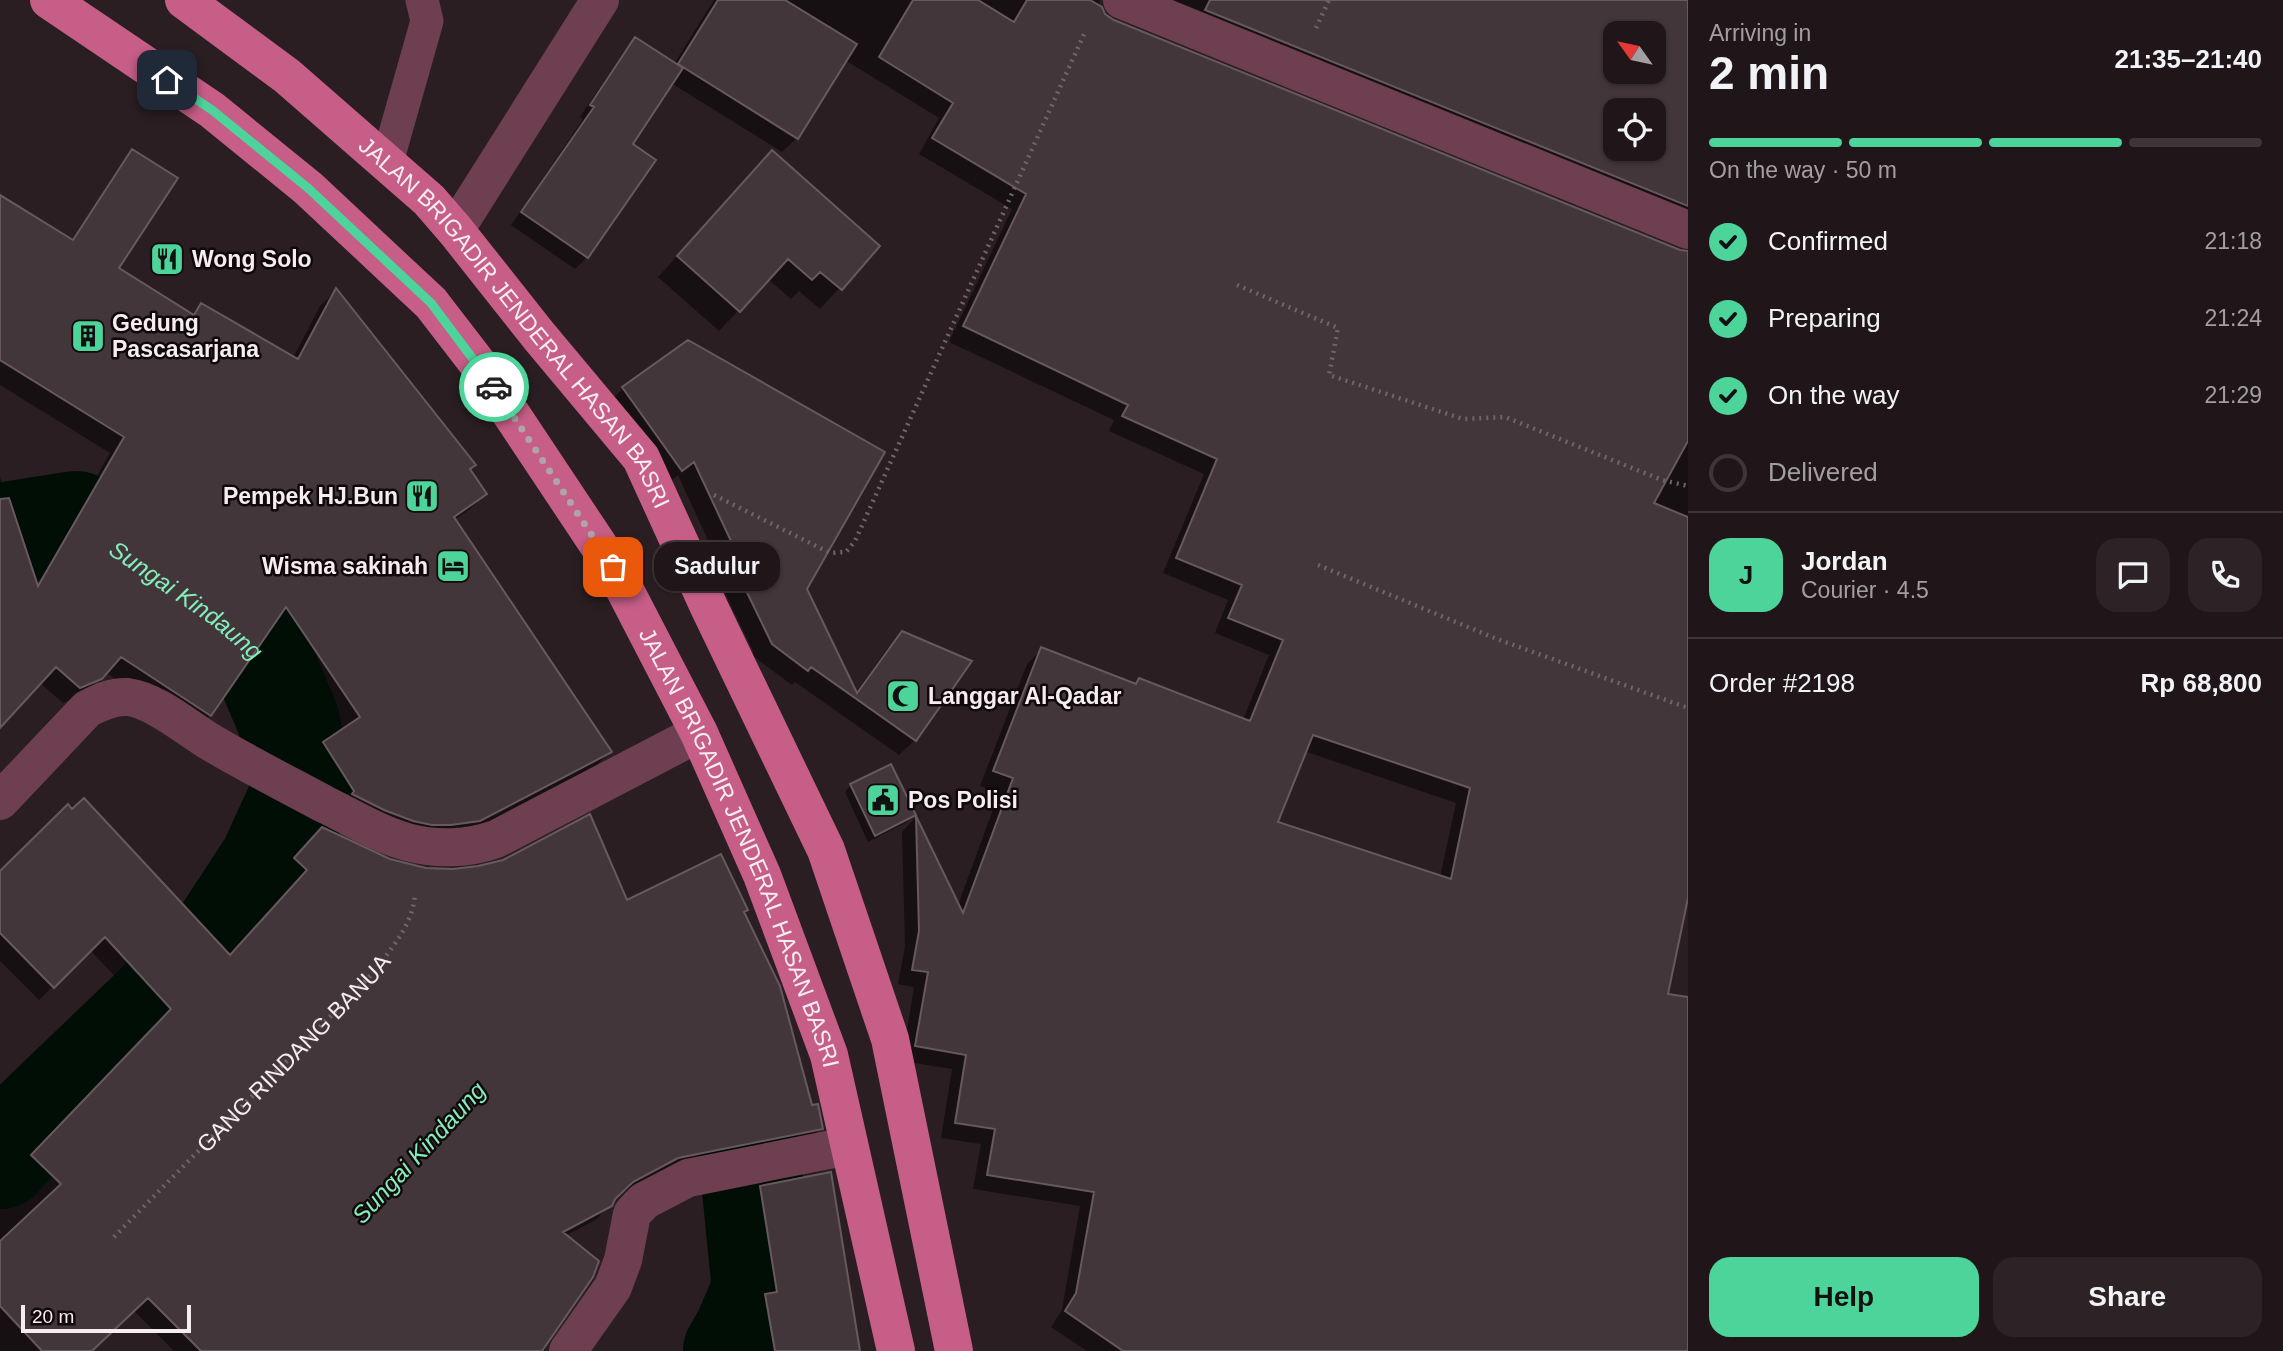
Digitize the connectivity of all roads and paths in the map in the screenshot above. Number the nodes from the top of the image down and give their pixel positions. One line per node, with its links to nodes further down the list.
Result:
1 (422, 0): 7 (lane)
2 (600, 0): 9 (street)
3 (1122, 0): 8 (street)
4 (188, 1): 7 (highway, JALAN BRIGADIR JENDERAL HASAN BASRI)
5 (73, 6): 15 (highway, JALAN BRIGADIR JENDERAL HASAN BASRI)
6 (1088, 25): 12 (path)
7 (387, 162): 9 (highway, JALAN BRIGADIR JENDERAL HASAN BASRI)
8 (1688, 229)
9 (455, 230): 22 (highway, JALAN BRIGADIR JENDERAL HASAN BASRI)
10 (1237, 285): 11 (path)
11 (1688, 486)
12 (712, 494)
13 (1318, 565): 14 (path)
14 (1688, 708)
15 (699, 733): 17 (street); 18 (highway, JALAN BRIGADIR JENDERAL HASAN BASRI)
16 (0, 801): 17 (street)
17 (407, 842): 19 (path, GANG RINDANG BANUA)
18 (848, 1146): 20 (street); 21 (highway, JALAN BRIGADIR JENDERAL HASAN BASRI)
19 (114, 1237)
20 (568, 1351)
21 (896, 1351)
22 (954, 1351)

